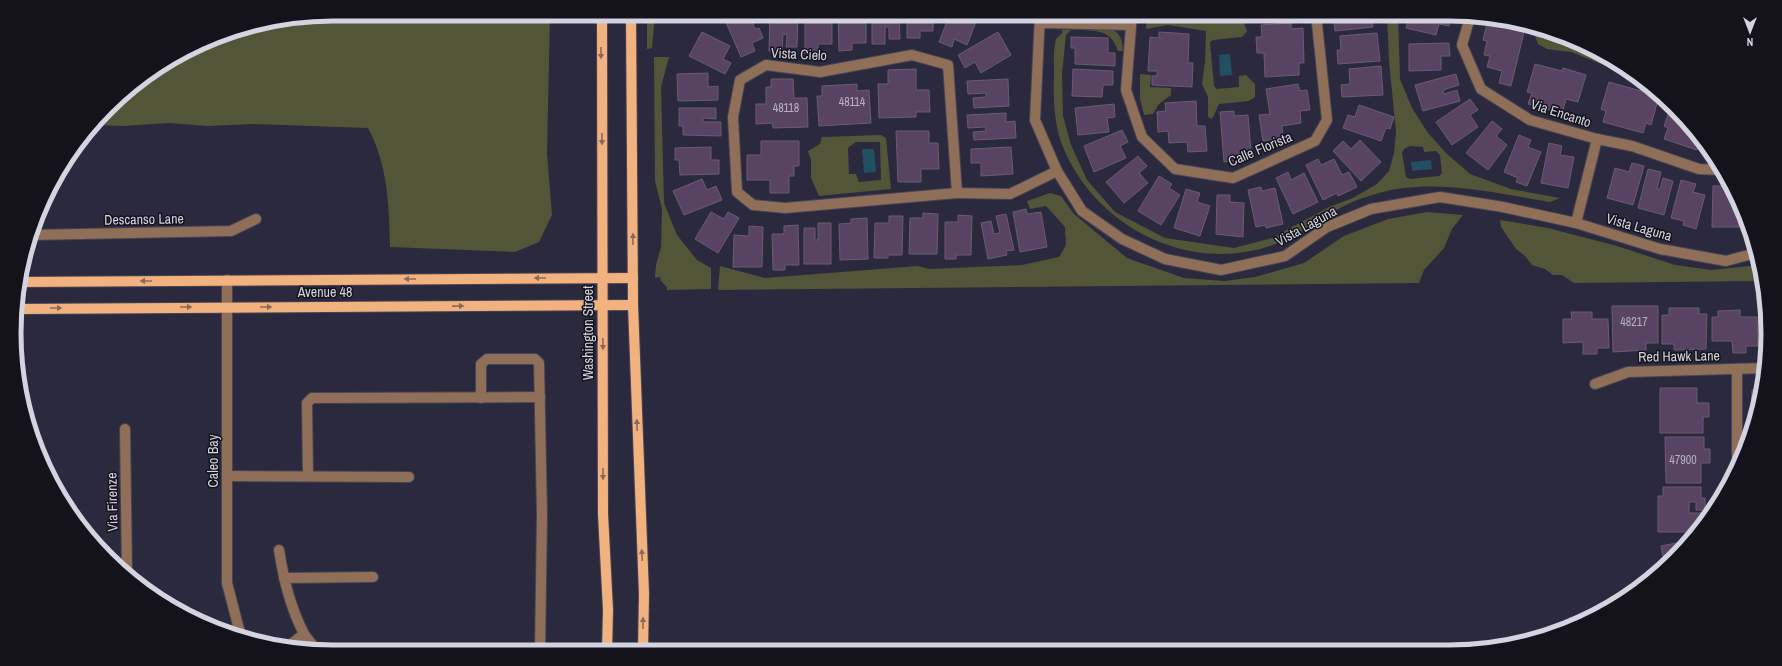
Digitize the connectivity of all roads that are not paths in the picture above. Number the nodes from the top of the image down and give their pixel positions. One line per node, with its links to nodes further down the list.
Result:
1 (602, 21): 17 (main road, Washington Street, one-way to 17)
2 (631, 21): 18 (main road, one-way to 2)
3 (1040, 21): 11 (street, Vista Laguna)
4 (1070, 21): 8 (street)
5 (1131, 21): 8 (street, Calle Florista)
6 (1317, 21): 8 (street, Calle Florista)
7 (1469, 22): 9 (street, Via Encanto)
8 (1131, 25)
9 (1597, 139): 10 (street, Via Encanto); 14 (street, Via Encanto)
10 (1714, 170)
11 (1057, 171): 12 (street, Vista Cielo); 14 (street, Vista Laguna)
12 (957, 193): 12 (street, Vista Cielo)
13 (256, 219): 15 (street, Descanso Lane)
14 (1576, 224): 16 (street, Vista Laguna)
15 (37, 235)
16 (1751, 254)
17 (602, 278): 18 (main road, Avenue 48); 19 (main road, Avenue 48, one-way to 19); 21 (main road, Washington Street)
18 (633, 278): 22 (main road)
19 (227, 280): 20 (main road, Avenue 48, one-way to 20); 23 (street, Caleo Bay)
20 (26, 282)
21 (603, 305): 22 (main road, Avenue 48); 23 (main road, Avenue 48, one-way to 21); 44 (main road, Washington Street, one-way to 44)
22 (633, 305): 45 (main road, one-way to 22)
23 (227, 307): 24 (main road, Avenue 48, one-way to 23); 32 (street, Caleo Bay)
24 (22, 309)
25 (1759, 368): 26 (street, Red Hawk Lane)
26 (1737, 369): 27 (street, Red Hawk Lane); 31 (street)
27 (1595, 384)
28 (540, 397): 29 (street); 29 (street); 43 (street)
29 (481, 398): 33 (street)
30 (125, 429): 36 (street, Via Firenze)
31 (1737, 452)
32 (227, 476): 33 (street); 39 (street, Caleo Bay)
33 (308, 476): 34 (street)
34 (409, 477)
35 (279, 550): 38 (street)
36 (127, 568)
37 (373, 577): 38 (street)
38 (284, 578): 40 (street)
39 (239, 630)
40 (304, 634): 41 (street); 42 (street)
41 (294, 642)
42 (311, 644)
43 (540, 645)
44 (607, 645)
45 (643, 645)

